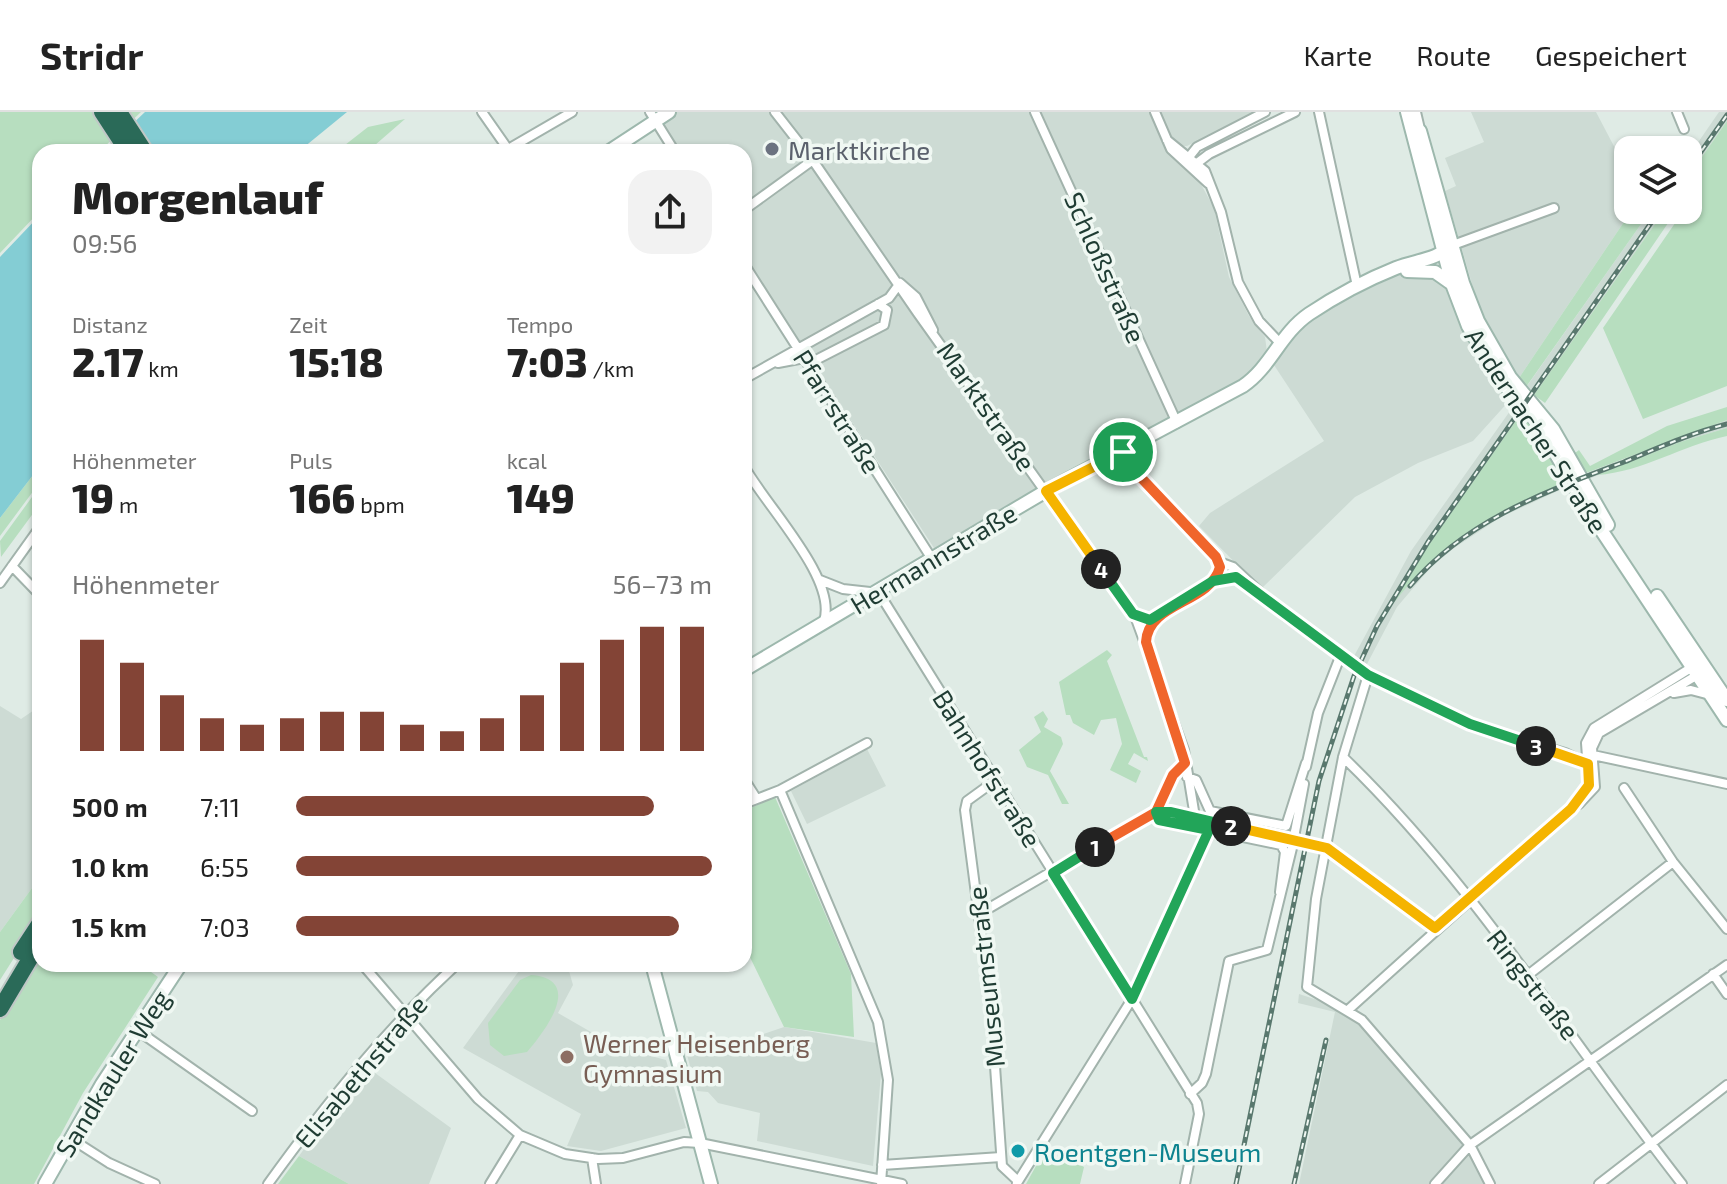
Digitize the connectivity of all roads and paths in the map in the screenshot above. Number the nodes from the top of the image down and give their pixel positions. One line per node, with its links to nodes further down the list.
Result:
1 (102, 112): 18 (highway)
2 (119, 112): 19 (highway)
3 (482, 112): 20 (street)
4 (572, 112): 21 (street)
5 (669, 112): 16 (street)
6 (775, 112): 24 (street, Marktstraße)
7 (1035, 112): 40 (street, Schloßstraße)
8 (1155, 112): 25 (street)
9 (1265, 112): 25 (street)
10 (1295, 112): 15 (street)
11 (1319, 112): 33 (street)
12 (1407, 112): 28 (street, Andernacher Straße)
13 (1415, 112): 28 (street, Andernacher Straße)
14 (1677, 112): 17 (street)
15 (1280, 115): 25 (street)
16 (653, 117): 22 (street); 23 (street)
17 (1684, 129)
18 (123, 144)
19 (140, 144)
20 (503, 144)
21 (519, 144)
22 (618, 144)
23 (670, 144)
24 (813, 160): 26 (street); 32 (street, Marktstraße)
25 (1191, 162): 35 (street)
26 (752, 204)
27 (1554, 208): 28 (street)
28 (1448, 249): 29 (street, Hermannstraße); 31 (street, Andernacher Straße)
29 (1384, 274): 31 (street); 33 (street, Hermannstraße)
30 (752, 276): 36 (street, Pfarrstraße)
31 (1454, 279): 60 (street, Andernacher Straße)
32 (900, 283): 34 (street); 43 (street, Marktstraße)
33 (1357, 286): 35 (street, Hermannstraße)
34 (878, 304): 36 (street); 37 (street)
35 (1279, 342): 40 (street, Hermannstraße)
36 (798, 347): 37 (street, Pfarrstraße); 38 (street)
37 (806, 361): 38 (street); 45 (street, Pfarrstraße)
38 (766, 366): 39 (street)
39 (752, 374)
40 (1177, 423): 41 (street, Hermannstraße)
41 (1123, 452): 43 (street, Hermannstraße); 46 (street)
42 (752, 479): 48 (street)
43 (1046, 491): 45 (street, Hermannstraße); 54 (street, Marktstraße)
44 (32, 538): 47 (street)
45 (932, 559): 53 (street, Hermannstraße)
46 (1219, 562): 49 (street); 50 (street)
47 (12, 566): 51 (street); 52 (street)
48 (820, 580): 53 (street); 56 (street)
49 (1213, 581): 50 (street); 55 (street)
50 (1245, 582): 58 (street)
51 (0, 583)
52 (32, 587)
53 (879, 593): 56 (street, Hermannstraße); 75 (street, Bahnhofstraße)
54 (1133, 614): 55 (street); 57 (street, Marktstraße)
55 (1154, 620): 57 (street)
56 (824, 621): 59 (street, Hermannstraße)
57 (1146, 642): 71 (street, Marktstraße)
58 (1340, 657): 61 (street); 72 (street)
59 (752, 665)
60 (1699, 669): 62 (street); 63 (street, Andernacher Straße); 64 (street, Andernacher Straße); 67 (street)
61 (1368, 675): 68 (street); 69 (street)
62 (1665, 694): 63 (street); 67 (street)
63 (1710, 695): 65 (street, Andernacher Straße)
64 (1727, 700)
65 (1727, 720)
66 (867, 743): 78 (street)
67 (1589, 750): 68 (street); 70 (street); 73 (street); 76 (street); 82 (street)
68 (1565, 753): 70 (street)
69 (1343, 757): 86 (street); 90 (street, Ringstraße)
70 (1576, 757): 73 (street)
71 (1185, 763): 74 (street, Marktstraße); 83 (street)
72 (1306, 763): 74 (street); 89 (street, bridge)
73 (1588, 764): 82 (street)
74 (1187, 777): 84 (street, Marktstraße)
75 (996, 780): 88 (street, Bahnhofstraße); 91 (street, Museumstraße)
76 (1727, 784)
77 (1624, 788): 87 (street)
78 (780, 790): 80 (street); 121 (street)
79 (752, 792): 80 (street)
80 (756, 798): 81 (street)
81 (752, 800)
82 (1571, 809): 90 (street)
83 (1156, 812): 84 (street); 85 (street); 88 (street)
84 (1195, 817): 85 (street)
85 (1210, 826): 86 (street); 89 (street); 105 (street)
86 (1327, 848): 92 (street); 107 (street)
87 (1673, 862): 93 (street); 102 (street)
88 (1053, 873): 91 (street); 105 (street, Bahnhofstraße)
89 (1280, 893): 112 (street)
90 (1469, 899): 92 (street); 102 (street, Ringstraße)
91 (979, 914): 119 (street, Museumstraße)
92 (1435, 928): 107 (street)
93 (1727, 929)
94 (32, 936): 103 (highway)
95 (32, 955): 106 (highway)
96 (1727, 965): 101 (street)
97 (176, 972): 109 (street, Sandkauler Weg)
98 (369, 972): 108 (street)
99 (448, 972): 108 (street, Elisabethstraße)
100 (654, 972): 116 (street)
101 (1713, 974): 104 (street); 110 (street)
102 (1528, 975): 110 (street, Ringstraße)
103 (0, 987)
104 (1727, 994)
105 (1132, 999): 112 (street, Bahnhofstraße); 124 (street)
106 (0, 1009)
107 (1348, 1010): 118 (street)
108 (403, 1013): 114 (street); 126 (street, Elisabethstraße)
109 (137, 1030): 113 (street); 115 (street, Sandkauler Weg)
110 (1591, 1059): 117 (street, Ringstraße); 118 (street)
111 (1727, 1085): 117 (street)
112 (1190, 1094): 131 (street, Bahnhofstraße)
113 (252, 1111)
114 (520, 1135): 120 (street); 127 (street)
115 (70, 1138): 123 (street); 125 (street, Sandkauler Weg)
116 (700, 1143): 120 (street); 122 (street); 129 (street)
117 (1651, 1144): 134 (street); 135 (street, Ringstraße)
118 (1470, 1145): 132 (street); 133 (street)
119 (1001, 1157): 121 (street); 124 (street)
120 (592, 1158): 128 (street)
121 (882, 1165): 122 (street)
122 (881, 1182): 130 (street)
123 (152, 1183)
124 (1017, 1183)
125 (45, 1184)
126 (268, 1184)
127 (490, 1184)
128 (596, 1184)
129 (711, 1184)
130 (902, 1184)
131 (1185, 1184)
132 (1435, 1184)
133 (1490, 1184)
134 (1599, 1184)
135 (1682, 1184)

